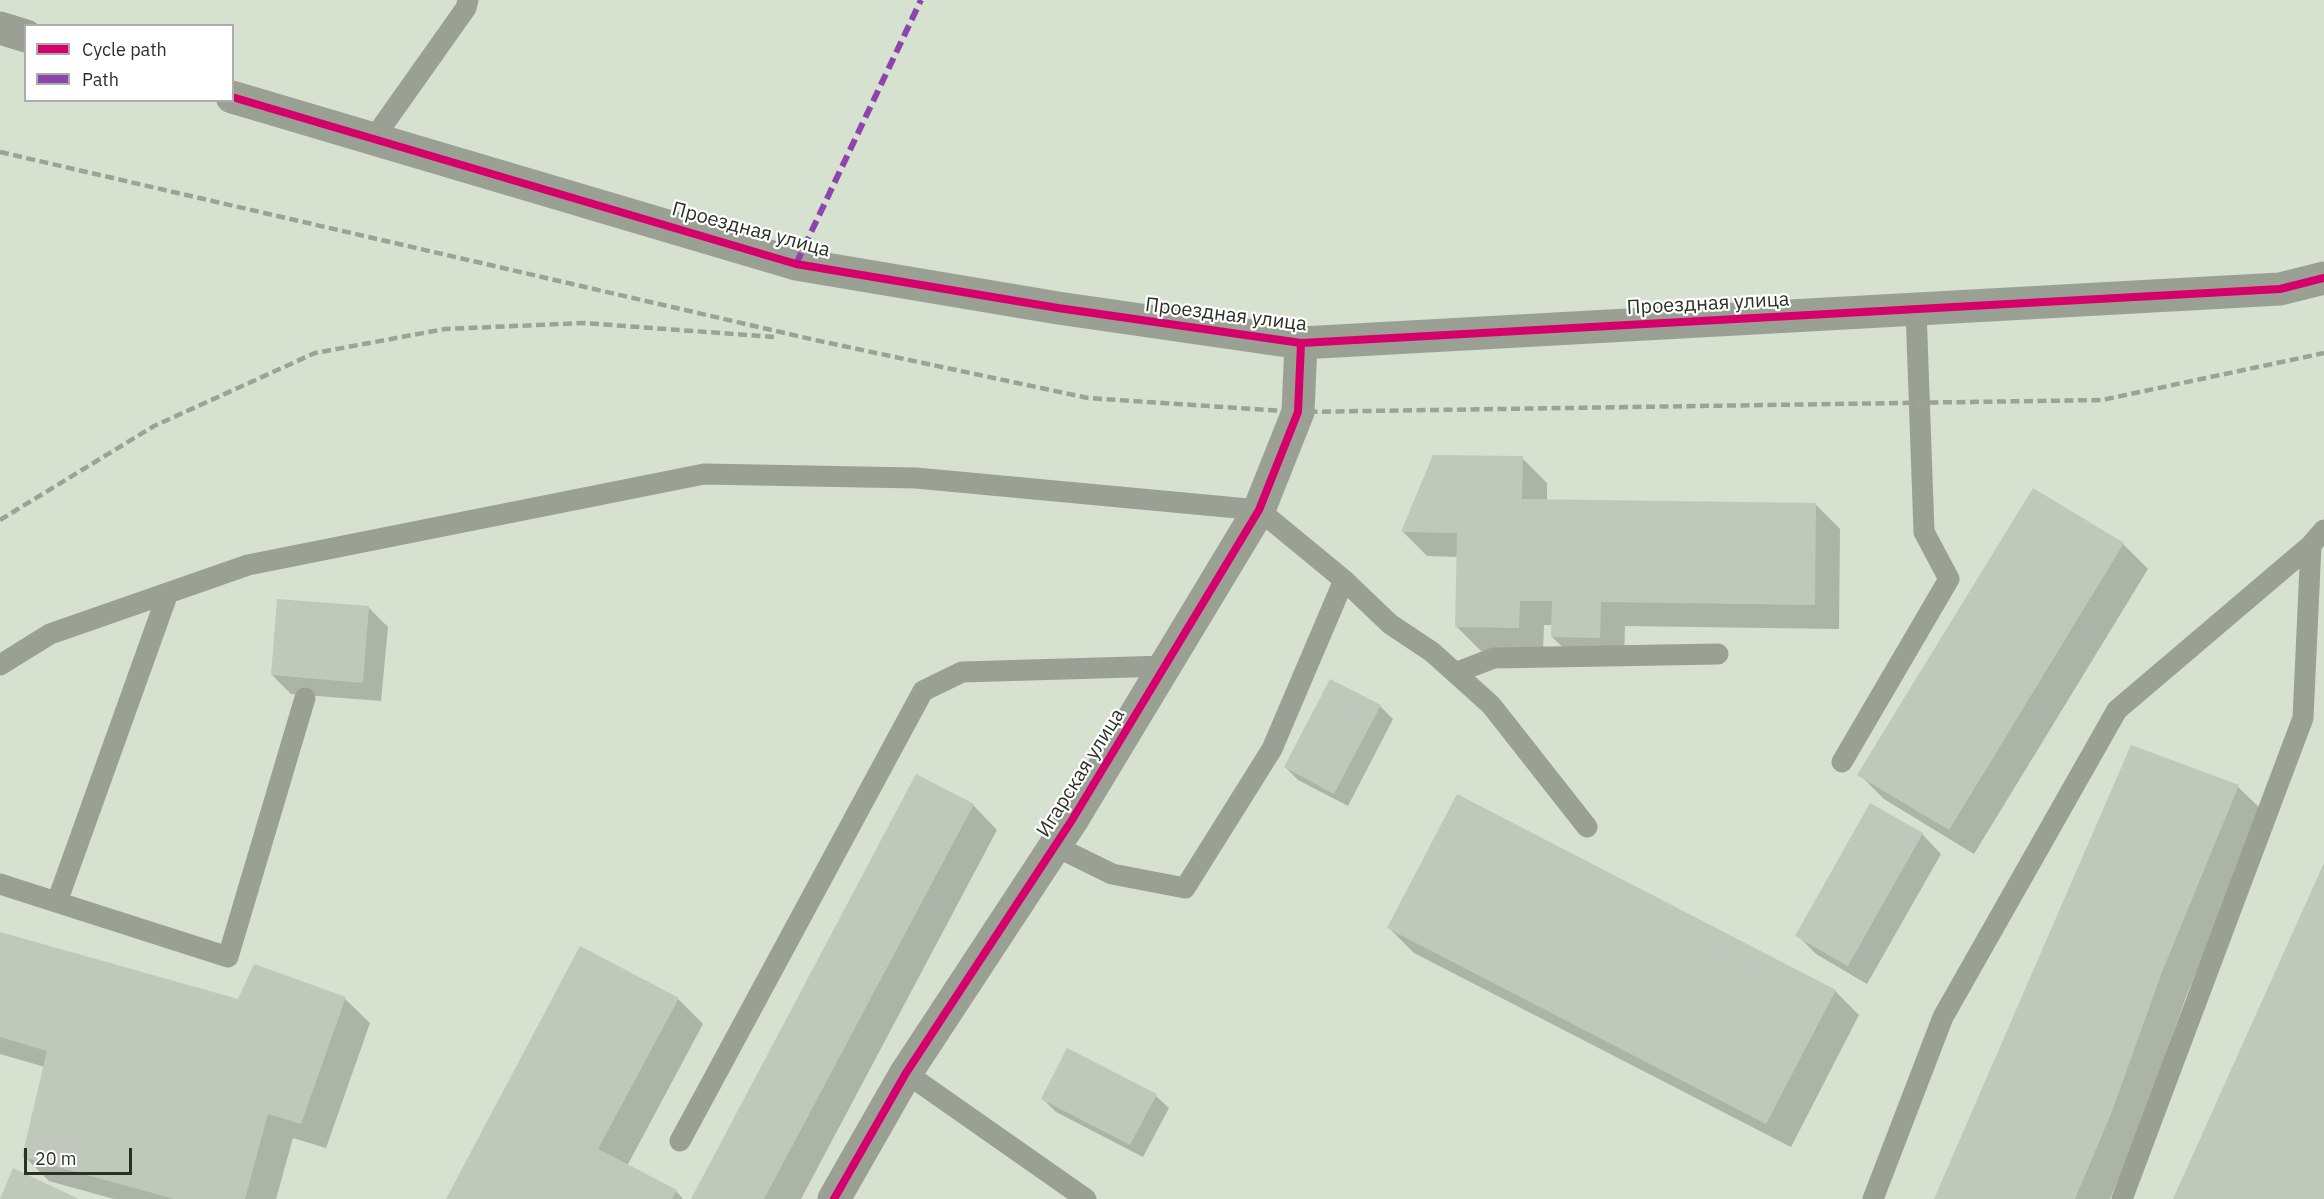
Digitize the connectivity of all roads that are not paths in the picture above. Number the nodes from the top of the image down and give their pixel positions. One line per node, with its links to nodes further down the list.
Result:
1 (468, 0): 5 (lane)
2 (0, 28): 3 (street)
3 (24, 35)
4 (234, 98): 5 (street, Проездная улица)
5 (374, 138): 8 (street, Проездная улица)
6 (2324, 278): 7 (street, Проездная улица)
7 (1916, 309): 8 (street, Проездная улица); 18 (lane)
8 (1301, 343): 9 (street, Игарская улица)
9 (1259, 510): 11 (lane); 12 (lane); 15 (street, Игарская улица)
10 (2317, 537): 27 (lane); 28 (lane)
11 (1344, 580): 16 (lane); 20 (lane)
12 (168, 593): 14 (lane); 22 (lane)
13 (1718, 654): 16 (lane)
14 (0, 664)
15 (1166, 666): 20 (street, Игарская улица); 24 (lane)
16 (1455, 673): 19 (lane)
17 (305, 698): 22 (lane)
18 (1842, 762)
19 (1587, 827)
20 (1055, 846): 23 (street, Игарская улица)
21 (0, 884): 22 (lane)
22 (57, 902)
23 (906, 1073): 25 (street, Игарская улица); 26 (lane)
24 (681, 1141)
25 (834, 1199)
26 (1086, 1199)
27 (1873, 1199)
28 (2122, 1199)

